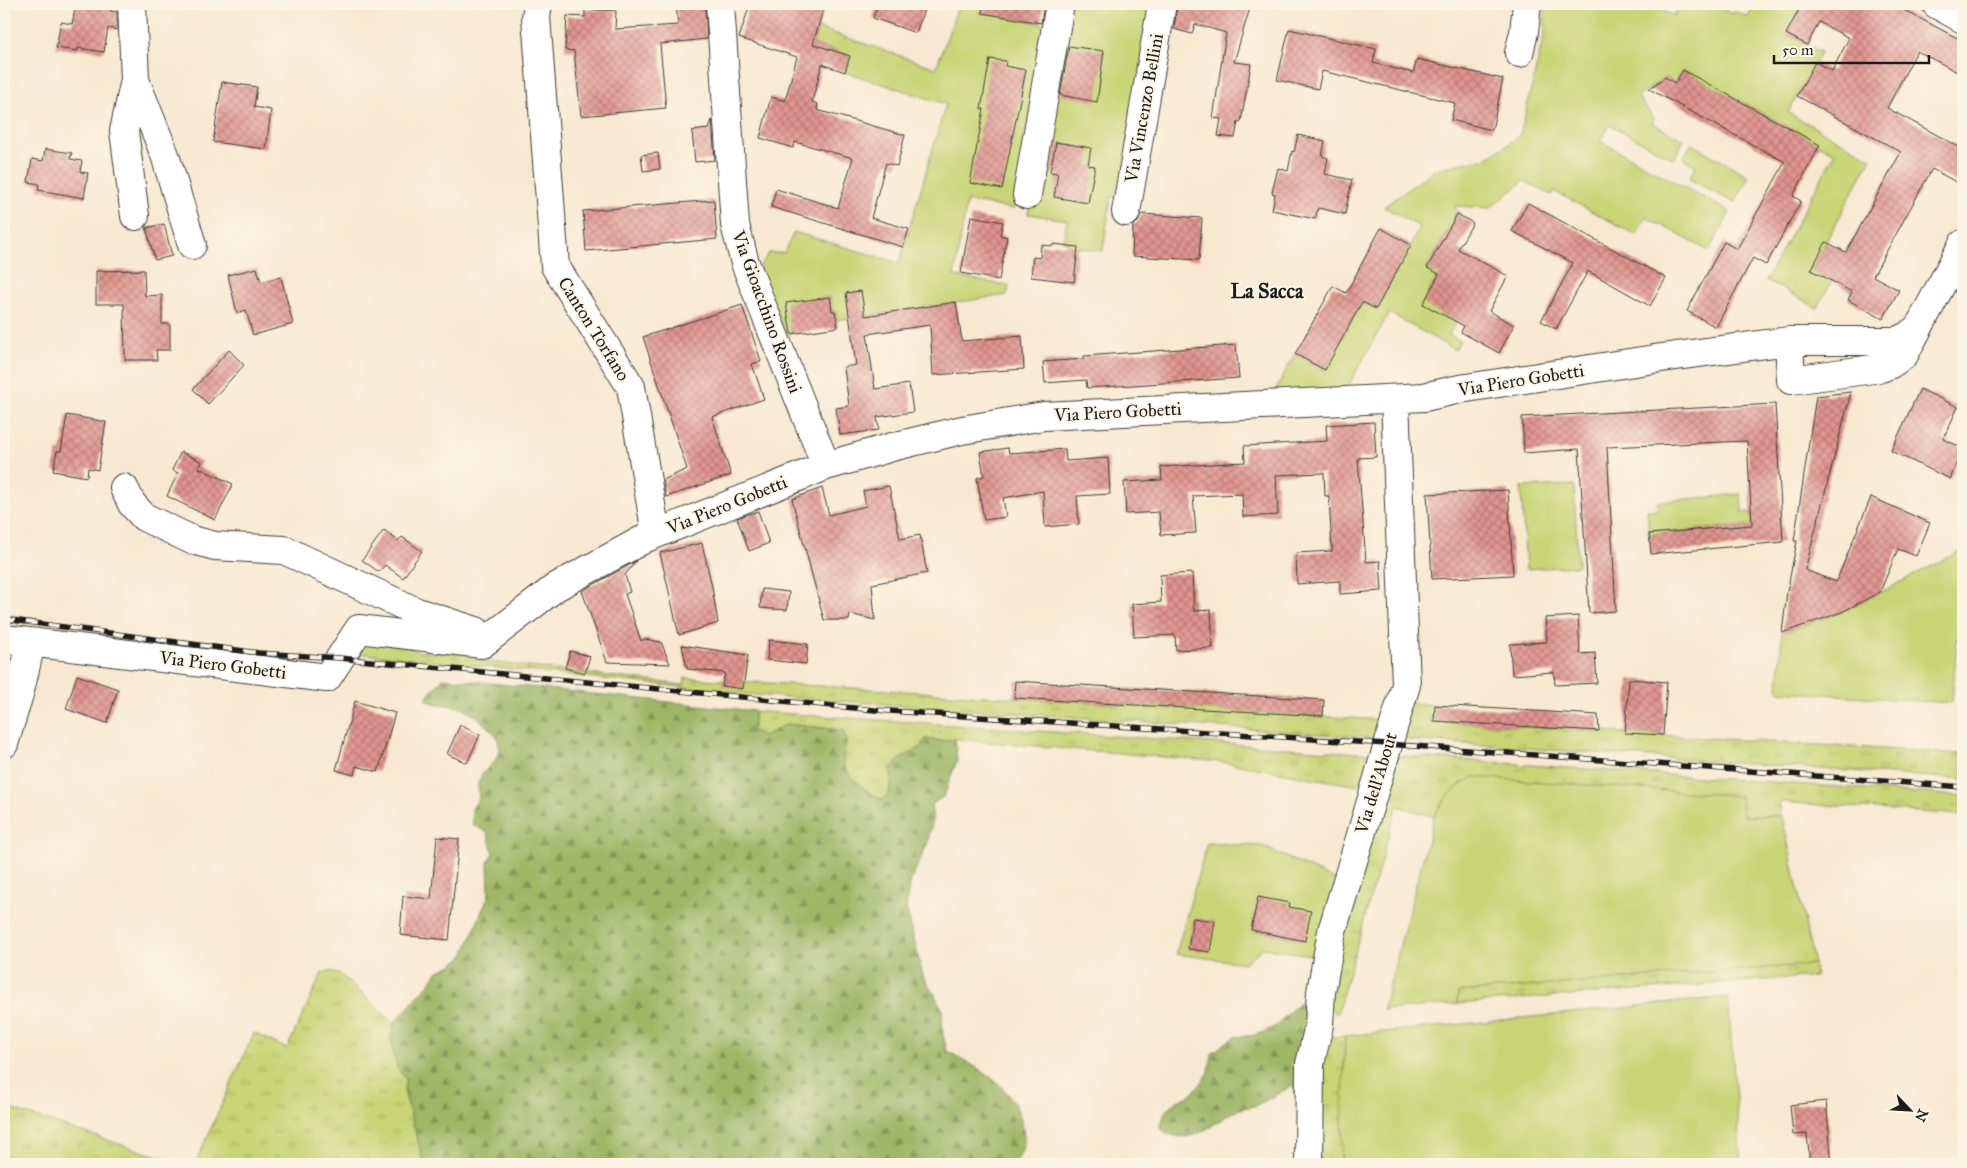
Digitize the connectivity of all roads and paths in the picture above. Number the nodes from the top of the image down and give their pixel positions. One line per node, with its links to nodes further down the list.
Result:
1 (132, 4): 10 (street)
2 (538, 4): 21 (street, Canton Torfano)
3 (720, 4): 19 (street, Via Gioacchino Rossini)
4 (1060, 4): 11 (street)
5 (1162, 4): 12 (street, Via Vincenzo Bellini)
6 (1527, 4): 9 (street)
7 (1936, 4): 8 (street)
8 (1963, 19)
9 (1519, 53)
10 (135, 80): 13 (street); 15 (street)
11 (1027, 194)
12 (1126, 212)
13 (135, 216)
14 (1963, 244): 16 (street)
15 (192, 245)
16 (1918, 328): 17 (street, Via Piero Gobetti); 17 (street)
17 (1789, 341): 18 (street, Via Piero Gobetti)
18 (1395, 399): 19 (street, Via Piero Gobetti); 26 (street, Via dell'About)
19 (826, 466): 21 (street, Via Piero Gobetti)
20 (124, 488): 22 (street)
21 (656, 534): 22 (street, Via Piero Gobetti)
22 (492, 636): 24 (street, Via Piero Gobetti)
23 (4, 639): 24 (street)
24 (31, 643): 25 (street)
25 (4, 744)
26 (1309, 1164)

